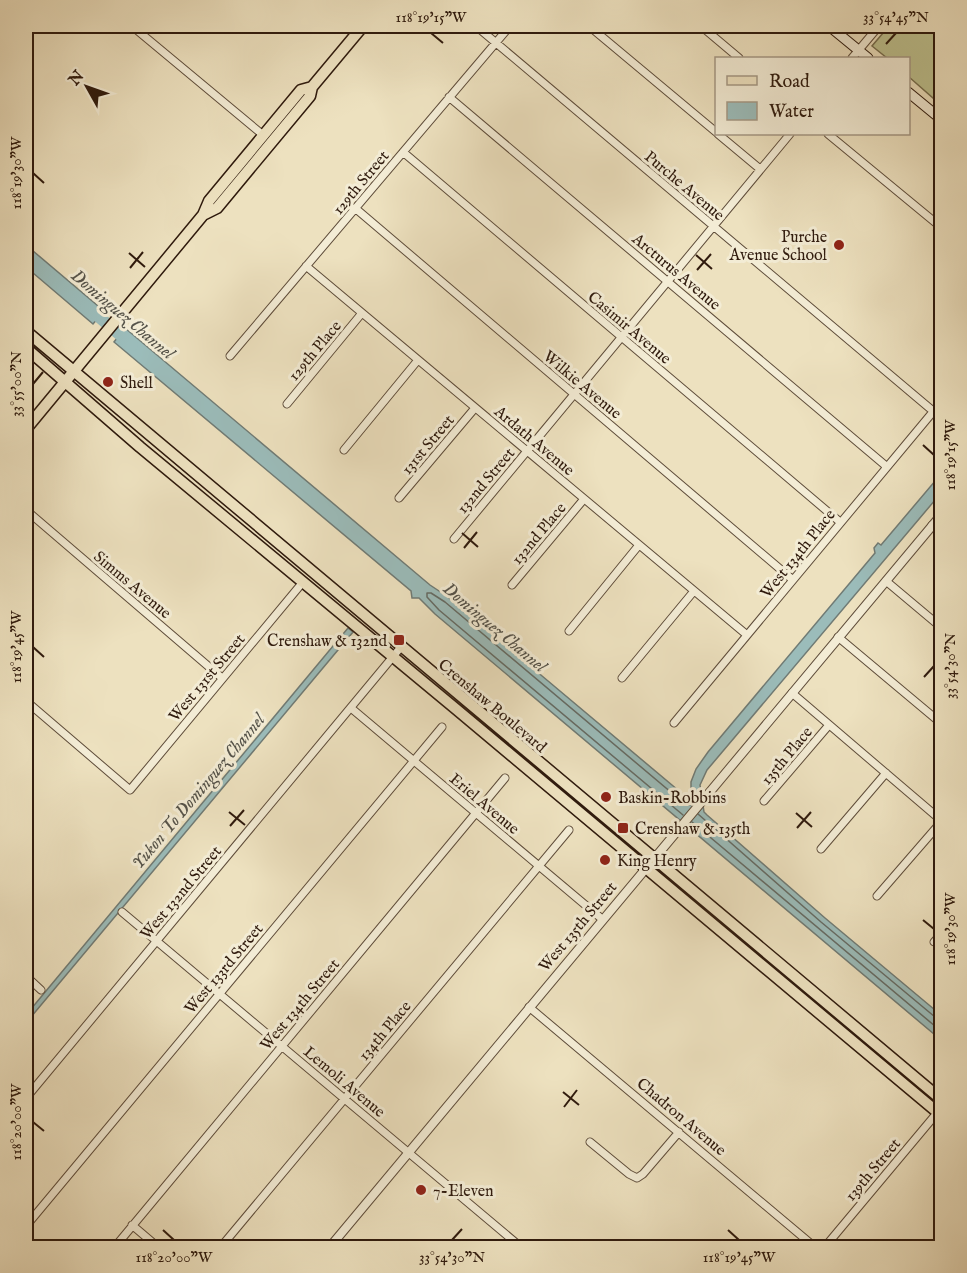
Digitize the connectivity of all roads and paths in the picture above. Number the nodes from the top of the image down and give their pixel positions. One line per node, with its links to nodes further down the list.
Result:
1 (132, 26): 19 (street)
2 (363, 26): 14 (main road)
3 (476, 26): 9 (street, Purche Avenue)
4 (510, 26): 9 (street, 129th Street)
5 (589, 26): 18 (street)
6 (701, 26): 11 (street)
7 (829, 26): 10 (main road)
8 (879, 26): 10 (street)
9 (495, 43): 16 (street, 129th Street); 27 (street, Purche Avenue)
10 (859, 50): 12 (street); 13 (main road)
11 (738, 57)
12 (853, 57)
13 (867, 57)
14 (312, 87): 19 (main road); 26 (main road)
15 (910, 93): 17 (main road)
16 (449, 97): 23 (street, 129th Street); 30 (street, Arcturus Avenue)
17 (942, 120)
18 (715, 131)
19 (263, 135): 26 (main road)
20 (719, 135): 24 (street)
21 (789, 135): 24 (street, 132nd Street)
22 (829, 135): 28 (street)
23 (403, 152): 25 (street, 129th Street); 33 (street, Casimir Avenue)
24 (760, 169): 27 (street, 132nd Street)
25 (355, 208): 29 (street, 129th Street); 39 (street, Wilkie Avenue)
26 (203, 215): 37 (main road)
27 (713, 226): 30 (street, 132nd Street); 43 (street, Purche Avenue)
28 (942, 228)
29 (306, 266): 31 (street, Ardath Avenue); 35 (street, 129th Street)
30 (668, 280): 33 (street, 132nd Street); 47 (street, Arcturus Avenue)
31 (362, 313): 36 (street, Ardath Avenue); 41 (street, 129th Place)
32 (26, 332): 37 (main road, Crenshaw Boulevard)
33 (621, 338): 39 (street, 132nd Street); 52 (street, Casimir Avenue)
34 (26, 348): 38 (main road, Crenshaw Boulevard)
35 (230, 356)
36 (418, 360): 42 (street, Ardath Avenue); 45 (street)
37 (73, 372): 38 (main road); 57 (main road, Crenshaw Boulevard)
38 (65, 382): 44 (main road); 60 (main road, Crenshaw Boulevard)
39 (574, 394): 46 (street, 132nd Street); 58 (street, Wilkie Avenue)
40 (942, 401): 43 (street, West 134th Place)
41 (287, 404)
42 (475, 408): 46 (street, Ardath Avenue); 48 (street, 131st Street)
43 (933, 411): 47 (street, West 134th Place)
44 (26, 429)
45 (344, 450)
46 (527, 451): 49 (street, Ardath Avenue); 55 (street, 132nd Street)
47 (886, 466): 52 (street, West 134th Place)
48 (399, 498)
49 (584, 499): 56 (street, Ardath Avenue); 61 (street, 132nd Place)
50 (26, 510): 69 (street, Simms Avenue)
51 (942, 514): 53 (street, West 135th Street)
52 (840, 522): 58 (street, West 134th Place)
53 (932, 525): 54 (street); 59 (street, West 135th Street)
54 (942, 533)
55 (454, 538)
56 (639, 545): 62 (street, Ardath Avenue); 64 (street)
57 (311, 573): 60 (main road); 67 (main road, Crenshaw Boulevard)
58 (793, 580): 65 (street, West 134th Place)
59 (886, 581): 63 (street); 66 (street, West 135th Street)
60 (303, 582): 68 (main road, Crenshaw Boulevard); 69 (street, West 131st Street)
61 (512, 585)
62 (694, 591): 65 (street, Ardath Avenue); 70 (street)
63 (942, 628)
64 (568, 631)
65 (747, 635): 74 (street, West 134th Place)
66 (838, 637): 71 (street, West 135th Street); 75 (street)
67 (401, 648): 68 (street, West 132nd Street); 86 (main road, Crenshaw Boulevard)
68 (393, 657): 73 (street, West 132nd Street); 88 (main road, Crenshaw Boulevard)
69 (222, 678): 72 (street, West 131st Street)
70 (622, 678)
71 (792, 693): 76 (street); 86 (street, West 135th Street)
72 (26, 701)
73 (351, 708): 78 (street, Eriel Avenue); 95 (street, West 132nd Street)
74 (674, 723)
75 (942, 724)
76 (829, 725): 79 (street); 81 (street, 135th Place)
77 (442, 727): 78 (street, West 133rd Street)
78 (414, 760): 82 (street, Eriel Avenue); 99 (street, West 133rd Street)
79 (886, 773): 83 (street); 85 (street)
80 (505, 778): 82 (street, West 134th Street)
81 (764, 801)
82 (476, 813): 87 (street, Eriel Avenue); 103 (street, West 134th Street)
83 (942, 821): 89 (street)
84 (568, 830): 87 (street, 134th Place)
85 (821, 849)
86 (652, 859): 88 (street, West 135th Street); 92 (main road, Crenshaw Boulevard)
87 (539, 866): 91 (street, Eriel Avenue); 105 (street, 134th Place)
88 (644, 869): 91 (street, West 135th Street); 93 (main road, Crenshaw Boulevard)
89 (877, 896)
90 (122, 912): 95 (street, Lemoli Avenue)
91 (602, 918): 100 (street, West 135th Street)
92 (727, 921): 93 (main road); 101 (main road, Crenshaw Boulevard)
93 (719, 931): 102 (main road, Crenshaw Boulevard)
94 (942, 933): 96 (street)
95 (156, 941): 99 (street, Lemoli Avenue); 104 (street, West 132nd Street)
96 (934, 942)
97 (26, 976): 98 (street)
98 (41, 990)
99 (219, 994): 103 (street, Lemoli Avenue); 112 (street, West 133rd Street)
100 (529, 1007): 108 (street, Chadron Avenue); 110 (street, West 135th Street)
101 (837, 1013): 102 (main road); 106 (main road, Crenshaw Boulevard)
102 (829, 1022): 107 (main road, Crenshaw Boulevard)
103 (281, 1046): 105 (street, Lemoli Avenue); 111 (street, West 134th Street)
104 (26, 1098)
105 (345, 1098): 110 (street, Lemoli Avenue); 115 (street, 134th Place)
106 (942, 1100)
107 (940, 1112): 119 (street, 139th Street)
108 (679, 1132): 109 (street); 118 (street, Chadron Avenue)
109 (590, 1142)
110 (408, 1152): 116 (street, West 135th Street); 117 (street, Lemoli Avenue)
111 (132, 1225): 113 (street, West 134th Street); 114 (street)
112 (26, 1226)
113 (114, 1248)
114 (159, 1248)
115 (220, 1248)
116 (329, 1248)
117 (522, 1248)
118 (816, 1248)
119 (824, 1248)

